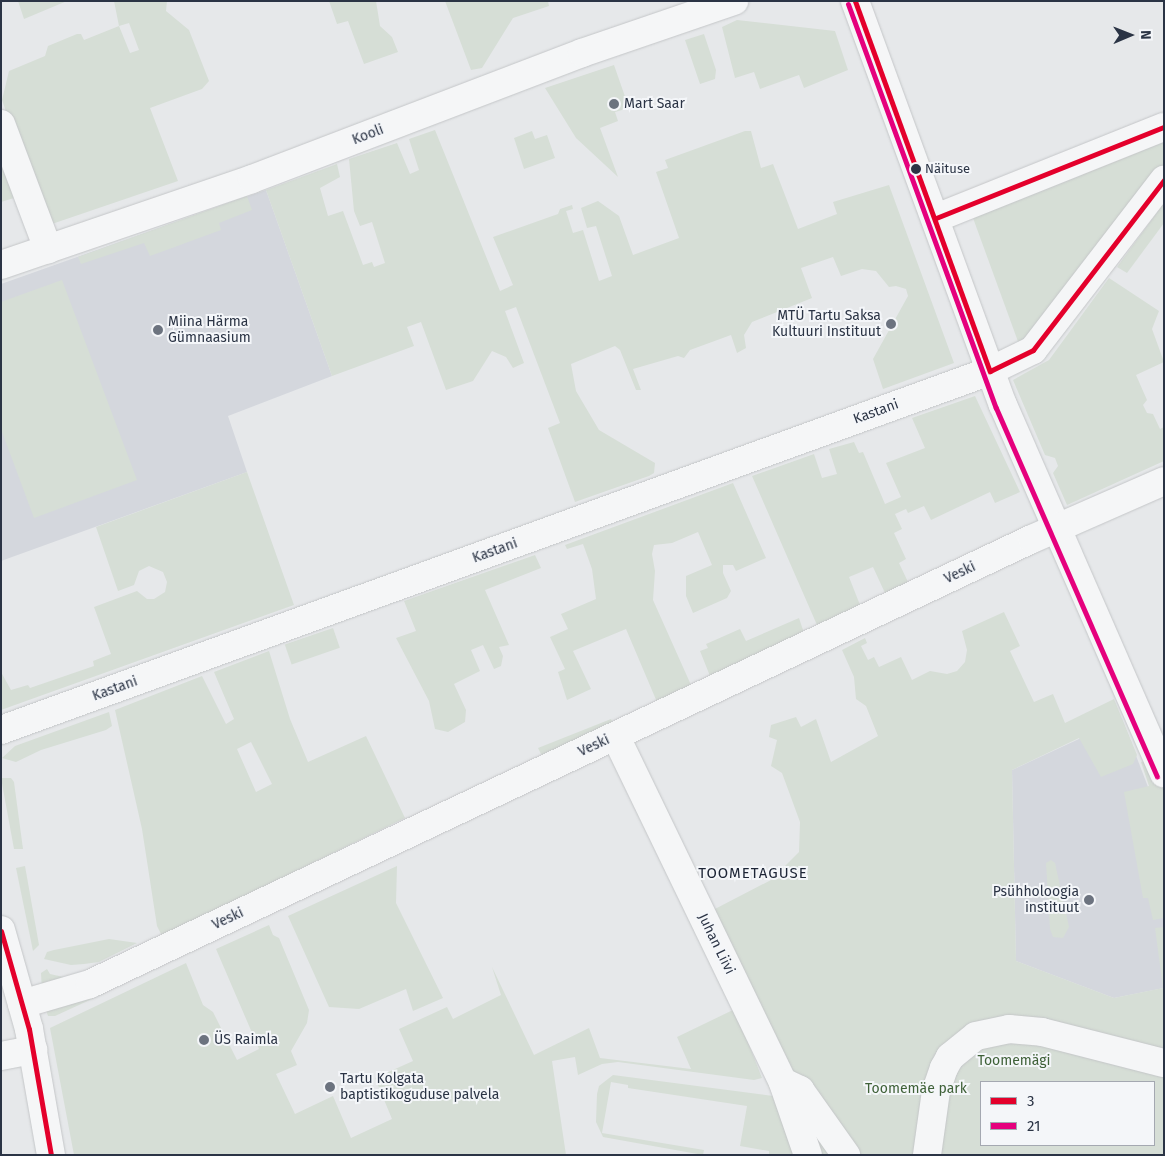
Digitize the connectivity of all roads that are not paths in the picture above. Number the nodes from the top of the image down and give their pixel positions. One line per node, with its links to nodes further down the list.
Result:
1 (734, 1): 7 (street, Kooli)
2 (855, 1): 6 (street)
3 (1, 124): 7 (street)
4 (1164, 127): 6 (street)
5 (1164, 180): 9 (street, Kastani)
6 (936, 218): 9 (street)
7 (48, 249): 8 (street, Kooli)
8 (1, 266)
9 (990, 371): 11 (street); 12 (street, Kastani)
10 (1164, 481): 11 (street, Veski)
11 (1055, 530): 13 (street, Veski); 14 (street)
12 (1, 730)
13 (616, 737): 16 (street, Veski); 20 (street, Juhan Liivi)
14 (1164, 773)
15 (1, 930): 16 (street)
16 (22, 1004): 17 (street)
17 (33, 1050): 18 (street); 21 (street)
18 (1, 1056)
19 (1164, 1063): 24 (street)
20 (783, 1083): 22 (street, Juhan Liivi); 23 (street)
21 (51, 1155)
22 (808, 1155)
23 (846, 1155)
24 (927, 1155)

